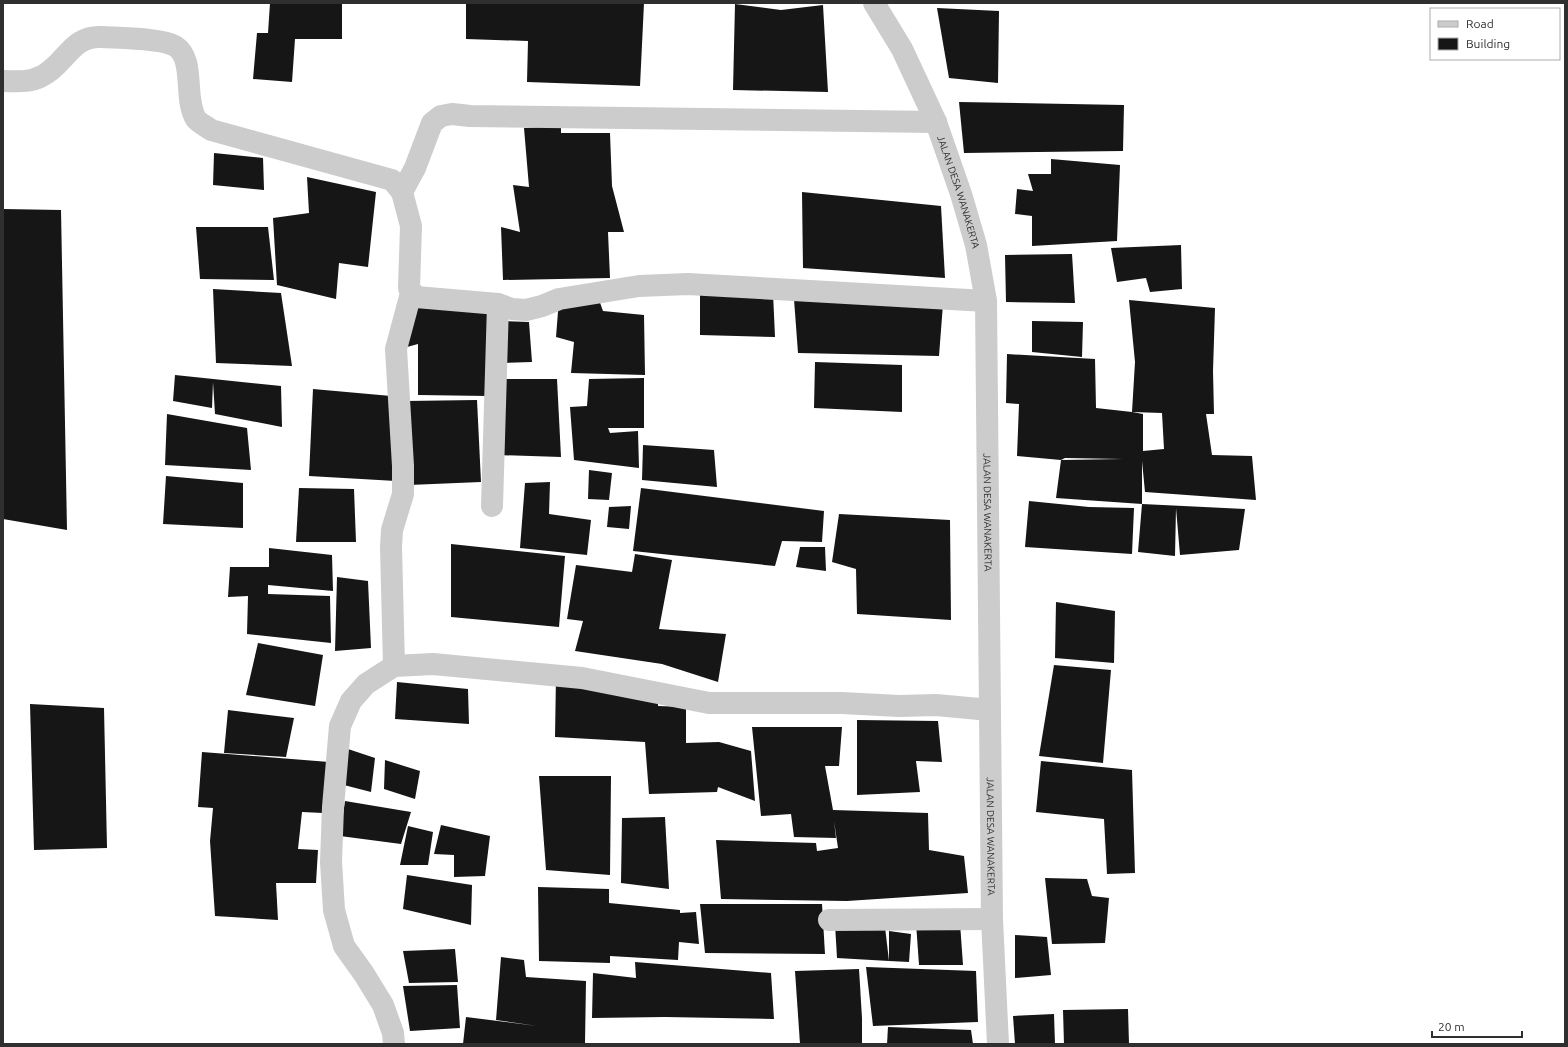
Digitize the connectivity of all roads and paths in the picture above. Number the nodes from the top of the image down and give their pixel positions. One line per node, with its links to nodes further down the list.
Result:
1 (874, 3): 3 (street, JALAN DESA WANAKERTA)
2 (3, 81): 4 (street)
3 (936, 122): 4 (street); 6 (street, JALAN DESA WANAKERTA)
4 (402, 192): 5 (street)
5 (411, 292): 7 (street); 9 (street)
6 (986, 301): 7 (street); 10 (street, JALAN DESA WANAKERTA)
7 (498, 304): 8 (street)
8 (492, 506)
9 (394, 666): 10 (street); 13 (street)
10 (990, 710): 11 (street, JALAN DESA WANAKERTA)
11 (992, 919): 12 (street); 14 (street, JALAN DESA WANAKERTA)
12 (829, 920)
13 (394, 1044)
14 (998, 1044)

